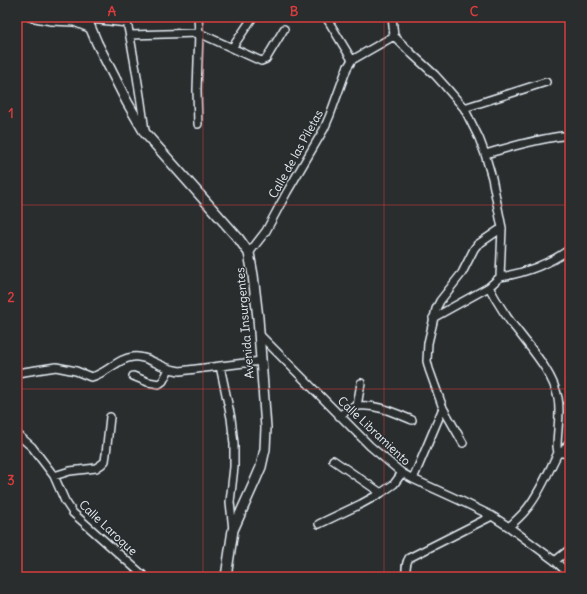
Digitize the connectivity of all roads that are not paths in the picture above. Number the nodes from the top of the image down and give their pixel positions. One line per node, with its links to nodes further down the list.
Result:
1 (30, 17): 9 (street)
2 (73, 17): 3 (street)
3 (86, 17): 8 (street); 9 (main road, Avenida Insurgentes)
4 (198, 17): 11 (street)
5 (253, 17): 14 (street)
6 (326, 17): 15 (street)
7 (392, 17): 13 (street)
8 (126, 20): 12 (street)
9 (91, 28): 19 (main road, Avenida Insurgentes)
10 (284, 29): 14 (street)
11 (199, 33): 12 (street); 14 (street); 18 (street)
12 (130, 35): 19 (street)
13 (394, 36): 15 (street); 17 (street)
14 (232, 48)
15 (352, 60): 24 (street, Calle de las Piletas)
16 (546, 82): 17 (street)
17 (464, 108): 21 (street)
18 (198, 124)
19 (146, 133): 24 (main road, Avenida Insurgentes)
20 (562, 136): 21 (street)
21 (485, 154): 22 (street)
22 (502, 228): 25 (street); 27 (street)
23 (570, 249): 25 (street)
24 (250, 254): 28 (main road, Avenida Insurgentes)
25 (500, 277): 26 (street)
26 (489, 287): 27 (street); 43 (street)
27 (433, 318): 36 (street)
28 (259, 334): 29 (main road, Avenida Insurgentes); 37 (street, Calle Libramiento)
29 (261, 361): 30 (street); 53 (main road, Avenida Insurgentes)
30 (220, 366): 31 (street); 53 (street)
31 (169, 369): 32 (street); 33 (street)
32 (17, 374)
33 (133, 376)
34 (361, 383): 35 (street)
35 (358, 406): 37 (street); 39 (street)
36 (443, 408): 42 (street); 48 (street)
37 (339, 416): 46 (street, Calle Libramiento)
38 (110, 417): 47 (street)
39 (412, 420)
40 (17, 434): 47 (street, Calle Laroque)
41 (570, 442): 43 (street)
42 (463, 443)
43 (560, 453): 44 (street); 52 (street)
44 (570, 454)
45 (333, 460): 49 (street)
46 (402, 474): 48 (street, Calle Libramiento); 49 (street)
47 (54, 476): 57 (street, Calle Laroque)
48 (413, 479): 50 (street, Calle Libramiento)
49 (381, 493): 51 (street)
50 (492, 516): 52 (street, Calle Libramiento); 59 (street)
51 (319, 524)
52 (509, 527): 55 (street, Calle Libramiento)
53 (233, 530): 58 (main road, Avenida Insurgentes)
54 (570, 549): 55 (street)
55 (555, 561): 56 (street, Calle Libramiento)
56 (570, 575)
57 (143, 576)
58 (226, 577)
59 (406, 577)

